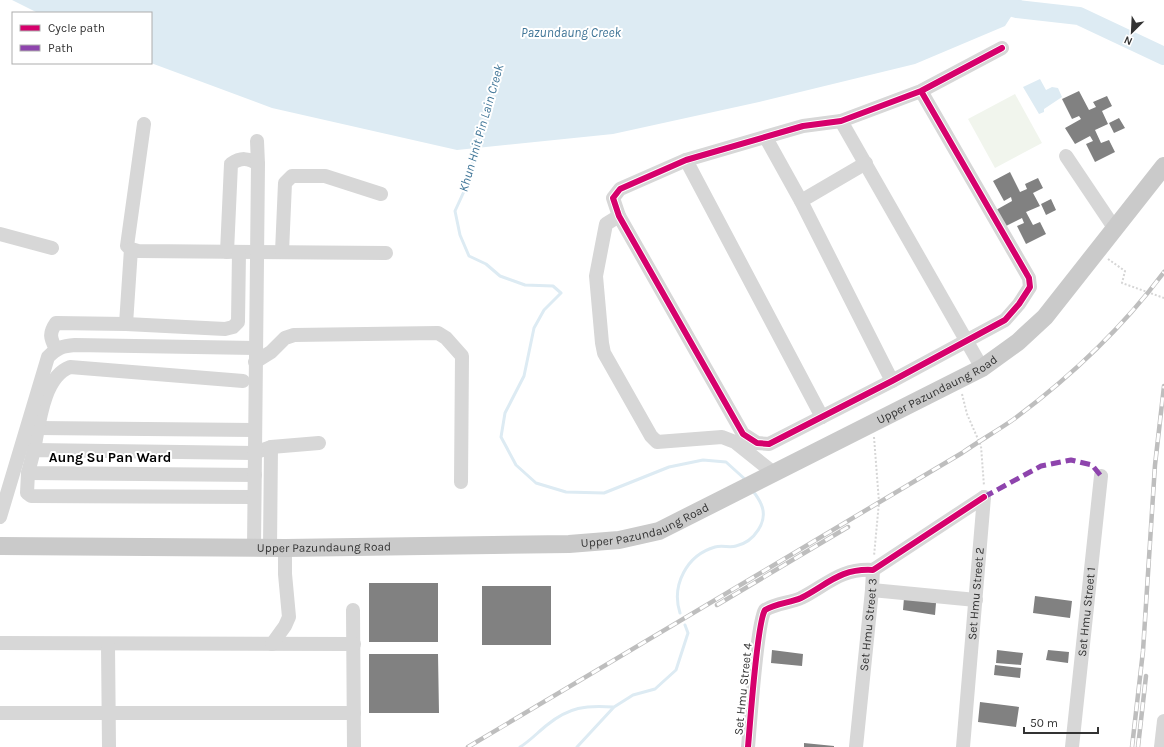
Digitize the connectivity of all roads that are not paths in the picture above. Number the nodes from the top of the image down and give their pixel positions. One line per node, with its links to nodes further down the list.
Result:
1 (1002, 48): 2 (street)
2 (921, 90): 3 (street); 24 (street)
3 (841, 121): 5 (street); 9 (street)
4 (144, 124): 18 (street)
5 (766, 138): 8 (street); 13 (street)
6 (257, 141): 10 (street)
7 (1066, 156): 15 (street)
8 (686, 160): 14 (street); 31 (street)
9 (866, 163): 13 (street); 24 (street)
10 (258, 164): 19 (street); 20 (street)
11 (1164, 166): 15 (main road, Upper Pazundaung Road)
12 (381, 194): 21 (street)
13 (801, 201): 30 (street)
14 (619, 216): 31 (street); 41 (street)
15 (1115, 229): 28 (main road, Upper Pazundaung Road)
16 (0, 234): 17 (street)
17 (52, 248)
18 (131, 249): 19 (street); 23 (street)
19 (233, 252): 20 (street); 23 (street)
20 (256, 252): 21 (street); 25 (street)
21 (282, 252): 22 (street)
22 (386, 253)
23 (126, 324): 26 (street)
24 (966, 341): 28 (street); 30 (street)
25 (255, 348): 26 (street); 27 (street)
26 (56, 349): 44 (street)
27 (255, 362): 33 (street); 42 (street)
28 (982, 368): 41 (main road, Upper Pazundaung Road)
29 (243, 381): 32 (street)
30 (892, 381): 31 (street)
31 (822, 417)
32 (38, 428): 33 (street); 36 (street)
33 (254, 430): 37 (street)
34 (319, 443): 35 (street)
35 (271, 447): 37 (street); 46 (street)
36 (34, 450): 37 (street); 38 (street)
37 (254, 453): 39 (street)
38 (28, 473): 39 (street); 43 (street)
39 (255, 475): 43 (street)
40 (1101, 476): 64 (street, Set Hmu Street 1)
41 (768, 477): 46 (main road, Upper Pazundaung Road)
42 (461, 482)
43 (254, 497): 46 (street)
44 (0, 517)
45 (0, 546): 46 (main road, Upper Pazundaung Road)
46 (270, 547): 52 (street)
47 (873, 570): 48 (street, Set Hmu Street 3); 49 (street, Set Hmu Street 2); 61 (street, Set Hmu Street 4)
48 (872, 590): 49 (street); 62 (street, Set Hmu Street 3)
49 (976, 600): 63 (street, Set Hmu Street 2)
50 (352, 610): 53 (street)
51 (0, 644): 54 (street)
52 (272, 644): 53 (street); 54 (street)
53 (354, 644): 57 (street)
54 (108, 645): 55 (street)
55 (109, 712): 56 (street); 57 (street); 59 (street)
56 (0, 713)
57 (354, 713): 60 (street)
58 (1164, 728): 65 (street)
59 (109, 747)
60 (354, 747)
61 (748, 747)
62 (856, 747)
63 (963, 747)
64 (1072, 747)
65 (1161, 747)

